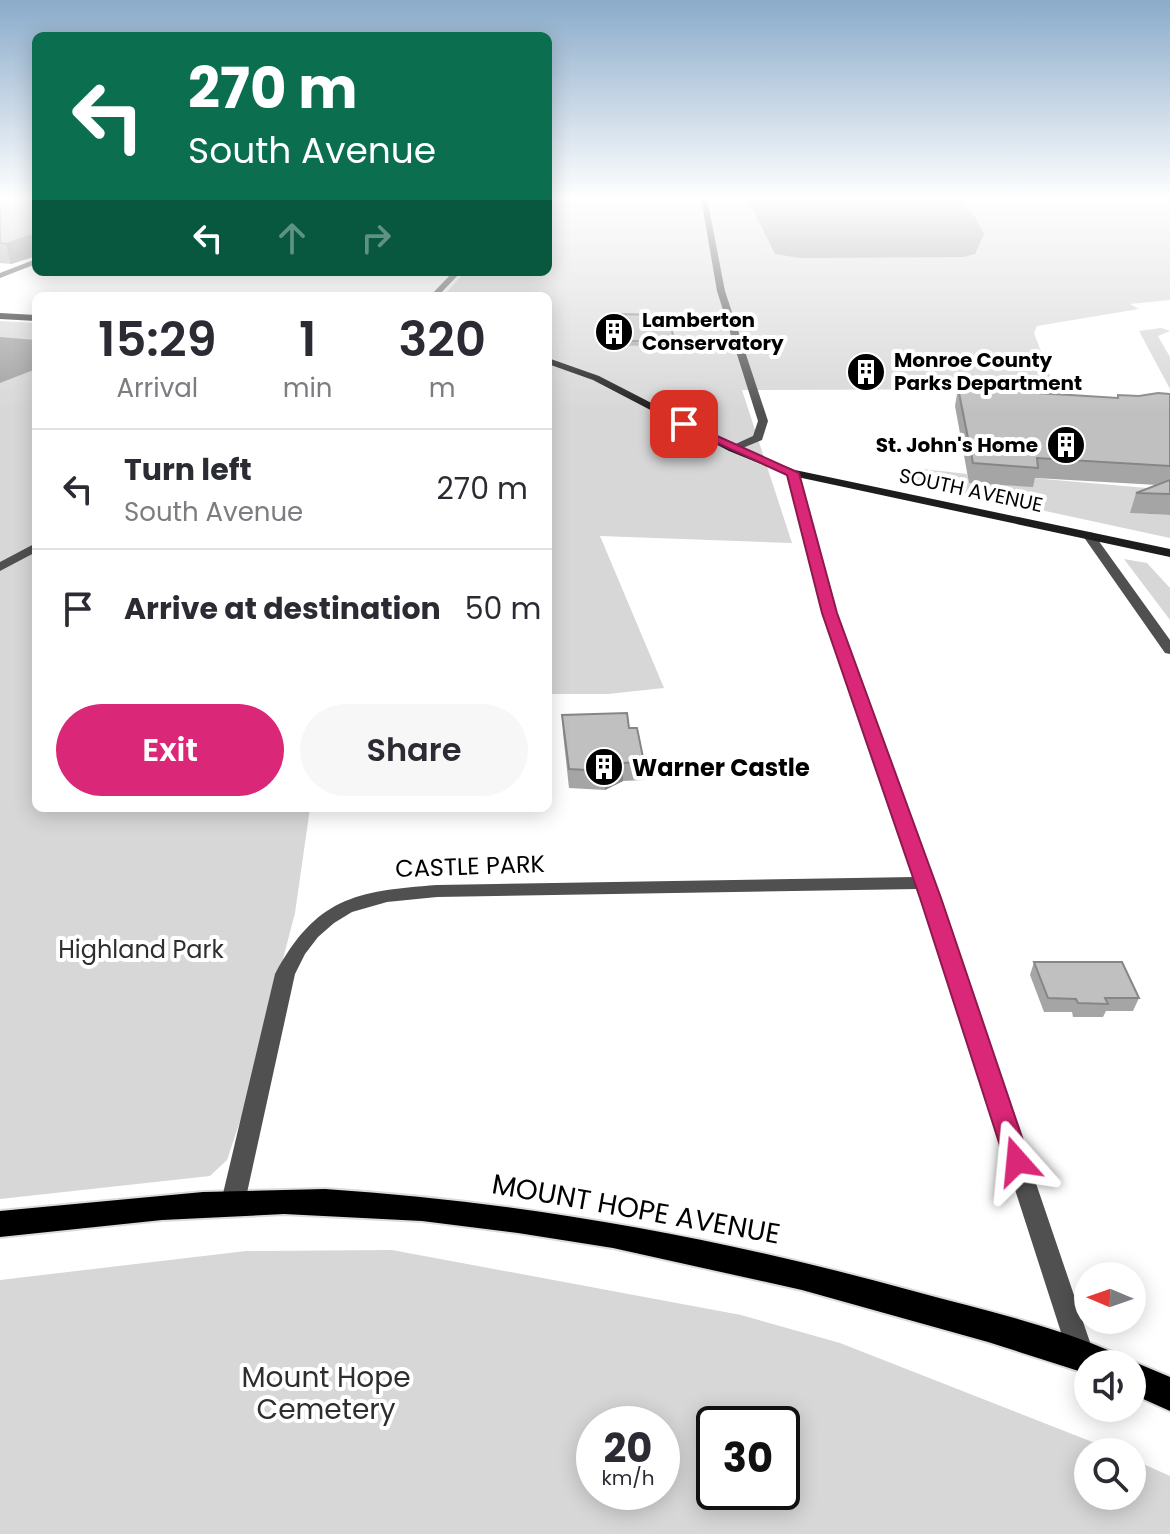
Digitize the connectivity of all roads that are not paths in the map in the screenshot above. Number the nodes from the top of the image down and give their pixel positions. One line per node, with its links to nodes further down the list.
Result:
1 (717, 270): 7 (street)
2 (453, 276): 3 (street)
3 (438, 292)
4 (0, 316): 5 (main road)
5 (32, 318)
6 (552, 362): 7 (main road, SOUTH AVENUE)
7 (733, 449): 8 (main road, SOUTH AVENUE)
8 (792, 473): 9 (main road, SOUTH AVENUE); 14 (street)
9 (1089, 536): 11 (main road, SOUTH AVENUE); 13 (street)
10 (32, 549): 12 (street)
11 (1170, 553)
12 (0, 567)
13 (1170, 650)
14 (925, 883): 15 (street, CASTLE PARK); 17 (street)
15 (233, 1202): 16 (main road, MOUNT HOPE AVENUE); 18 (main road, MOUNT HOPE AVENUE)
16 (0, 1224)
17 (1089, 1350)
18 (1074, 1354)
19 (1146, 1383): 20 (main road)
20 (1170, 1394)

